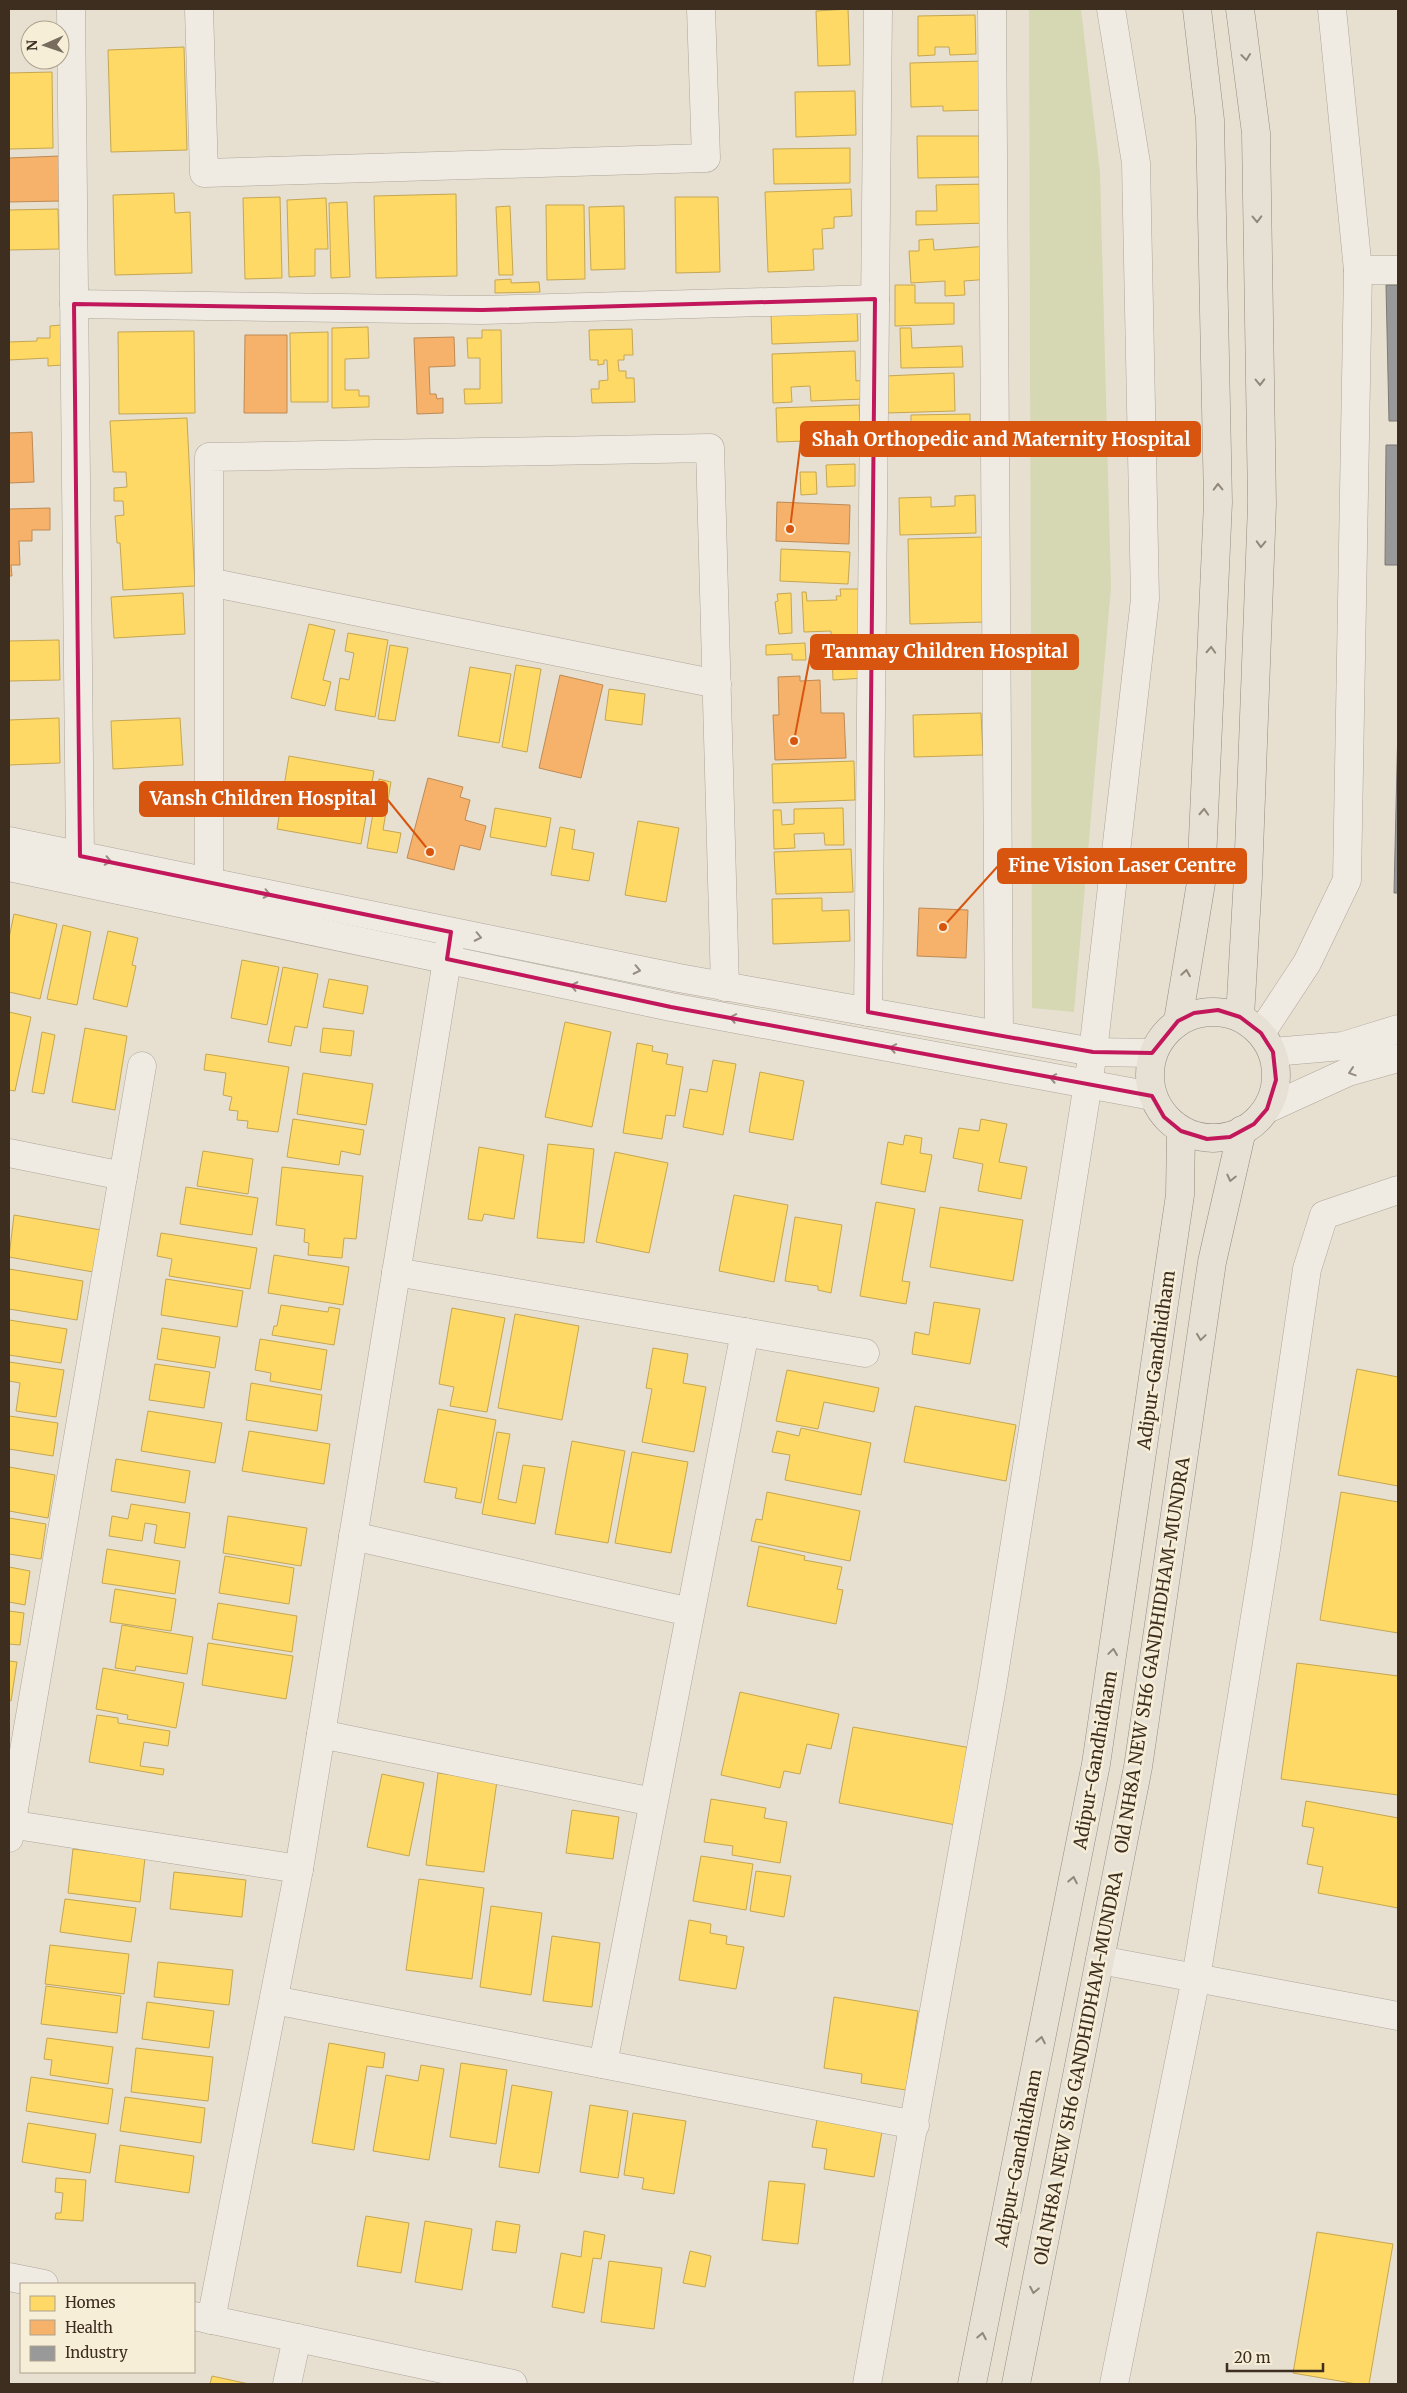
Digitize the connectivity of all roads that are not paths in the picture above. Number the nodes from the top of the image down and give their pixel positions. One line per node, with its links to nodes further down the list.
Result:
1 (71, 9): 13 (street)
2 (200, 9): 3 (street)
3 (701, 9)
4 (878, 9): 12 (street)
5 (992, 9): 27 (street)
6 (1112, 9): 28 (street)
7 (1197, 9): 24 (main road, one-way to 7)
8 (1240, 9): 26 (main road, one-way to 26)
9 (1332, 9): 10 (street)
10 (1358, 270): 11 (street); 26 (street)
11 (1398, 270)
12 (875, 299): 13 (street); 23 (street)
13 (74, 304): 17 (street)
14 (209, 582): 15 (street); 15 (street); 19 (street)
15 (717, 684): 22 (street)
16 (9, 841): 17 (street)
17 (80, 856): 19 (street, one-way to 19)
18 (9, 867): 21 (street)
19 (209, 882): 20 (street, one-way to 20)
20 (452, 932): 21 (street); 22 (street, one-way to 22)
21 (447, 959): 32 (street, one-way to 21); 40 (street)
22 (725, 986): 23 (street)
23 (868, 1012): 27 (street)
24 (1178, 1021): 26 (main road); 29 (main road)
25 (1398, 1029): 26 (street)
26 (1258, 1034): 34 (main road)
27 (999, 1035): 28 (street)
28 (1093, 1052): 29 (street); 32 (street)
29 (1152, 1053): 33 (main road)
30 (1398, 1058): 34 (street, one-way to 34)
31 (142, 1066): 38 (street)
32 (1088, 1084): 33 (street); 54 (street)
33 (1152, 1096): 36 (main road)
34 (1267, 1109): 35 (main road)
35 (1242, 1130): 36 (main road); 49 (main road, Old NH8A NEW SH6 GANDHIDHAM-MUNDRA, one-way to 49)
36 (1181, 1131): 62 (main road, Adipur-Gandhidham, one-way to 36)
37 (9, 1153): 38 (street)
38 (123, 1176): 47 (street)
39 (1398, 1190): 50 (street)
40 (396, 1272): 41 (street); 43 (street)
41 (745, 1332): 42 (street); 44 (street)
42 (865, 1353)
43 (353, 1536): 44 (street); 45 (street)
44 (690, 1612): 46 (street)
45 (321, 1734): 46 (street); 48 (street)
46 (653, 1802): 53 (street)
47 (10, 1829): 48 (street)
48 (299, 1869): 51 (street)
49 (1100, 1960): 50 (street); 63 (main road, Old NH8A NEW SH6 GANDHIDHAM-MUNDRA, one-way to 63)
50 (1196, 1978): 52 (street); 64 (street)
51 (274, 2000): 53 (street); 57 (street)
52 (1398, 2016)
53 (602, 2064): 54 (street)
54 (915, 2125): 61 (street)
55 (9, 2277): 56 (street)
56 (39, 2283)
57 (202, 2318): 58 (street)
58 (297, 2338): 59 (street); 60 (street)
59 (287, 2384)
60 (513, 2384)
61 (867, 2384)
62 (972, 2384)
63 (1016, 2384)
64 (1114, 2384)

